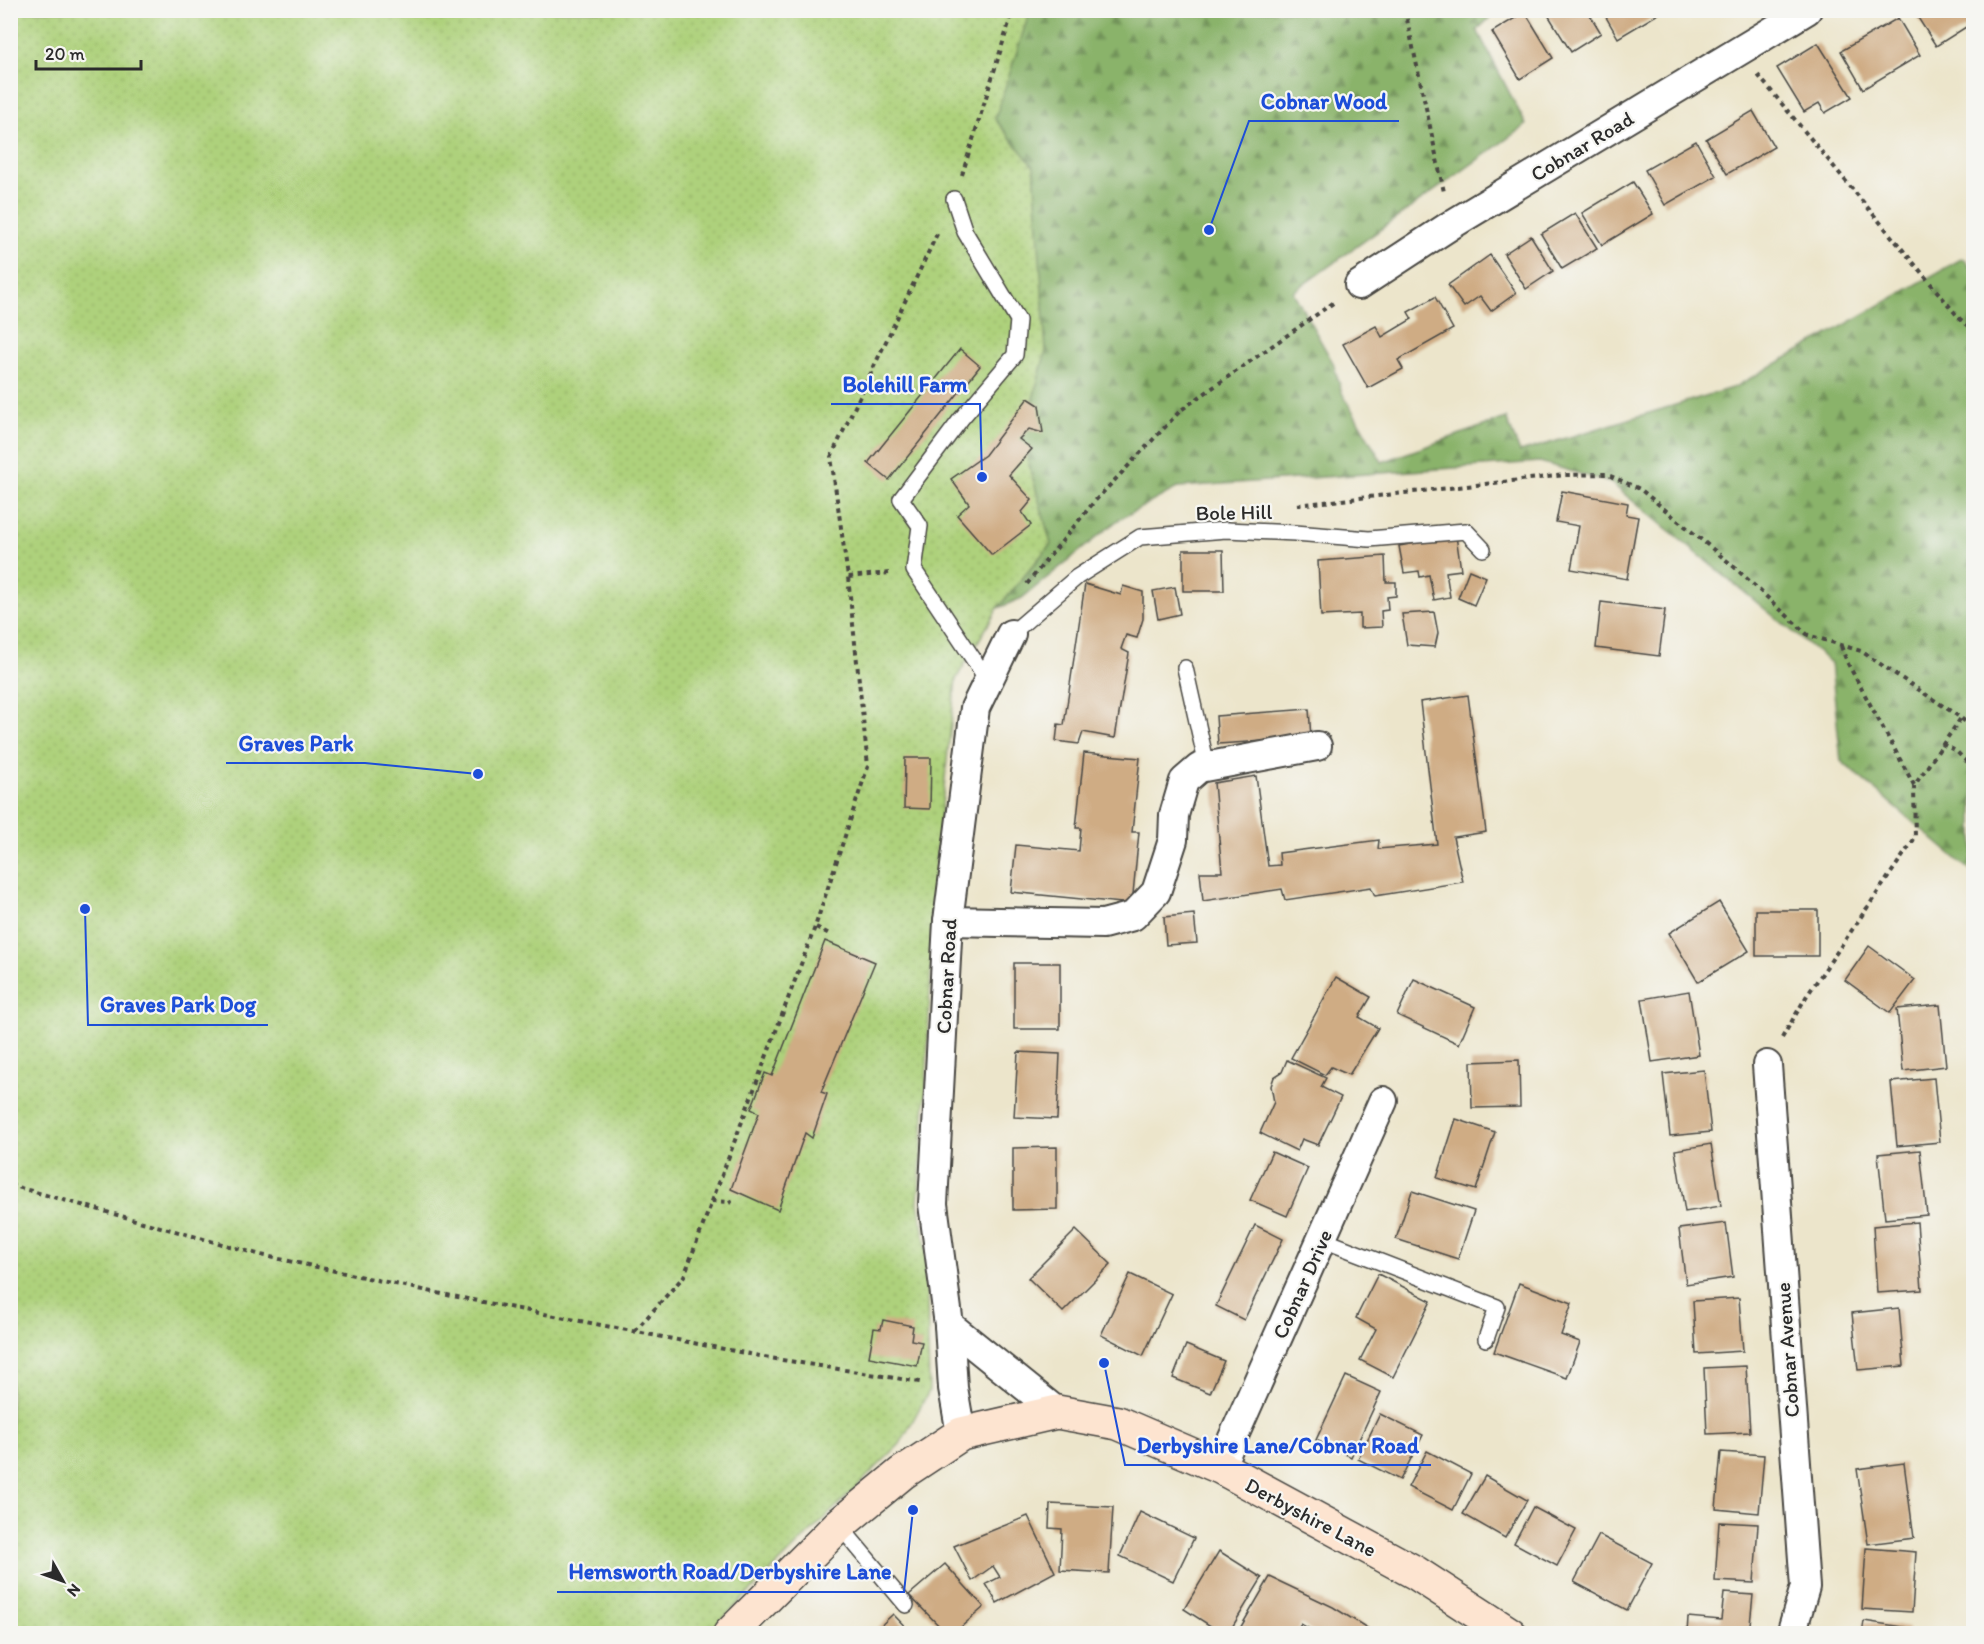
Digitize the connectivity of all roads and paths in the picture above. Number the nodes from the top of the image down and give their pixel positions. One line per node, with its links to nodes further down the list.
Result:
1 (1013, 10): 5 (path)
2 (1405, 10): 6 (path)
3 (1808, 10): 4 (street, Cobnar Road)
4 (1739, 51): 6 (street, Cobnar Road); 8 (path)
5 (954, 199): 11 (lane); 12 (path)
6 (1451, 225): 7 (street, Cobnar Road)
7 (1359, 285): 13 (path)
8 (1974, 330)
9 (1296, 506): 15 (path)
10 (1483, 549): 14 (lane, Bole Hill)
11 (914, 570): 12 (path); 17 (lane)
12 (848, 577): 26 (path)
13 (1026, 584)
14 (1011, 634): 17 (street, Cobnar Road)
15 (1841, 645): 18 (path); 24 (path)
16 (1185, 668): 22 (lane)
17 (988, 681): 25 (street, Cobnar Road)
18 (1961, 718): 19 (path); 20 (path)
19 (1974, 729)
20 (1942, 744): 23 (path); 24 (path)
21 (1317, 746): 22 (street)
22 (1207, 766): 25 (street)
23 (1974, 769)
24 (1914, 786): 28 (path)
25 (948, 921): 34 (street, Cobnar Road)
26 (815, 927): 27 (path); 31 (path)
27 (831, 935)
28 (1767, 1065): 45 (street, Cobnar Avenue)
29 (1383, 1101): 33 (street, Cobnar Drive)
30 (10, 1185): 35 (path)
31 (712, 1201): 32 (path); 35 (path)
32 (729, 1203)
33 (1322, 1239): 36 (lane); 40 (street, Cobnar Drive)
34 (949, 1326): 37 (street, Cobnar Road); 38 (street)
35 (634, 1331): 37 (path)
36 (1486, 1339)
37 (953, 1388): 39 (street, Cobnar Road)
38 (1057, 1412): 39 (street, Derbyshire Lane); 40 (street, Derbyshire Lane)
39 (962, 1434): 41 (street, Derbyshire Lane)
40 (1220, 1467): 44 (street, Derbyshire Lane)
41 (839, 1525): 42 (lane); 43 (street, Derbyshire Lane)
42 (906, 1605)
43 (730, 1634)
44 (1510, 1634)
45 (1791, 1634)

